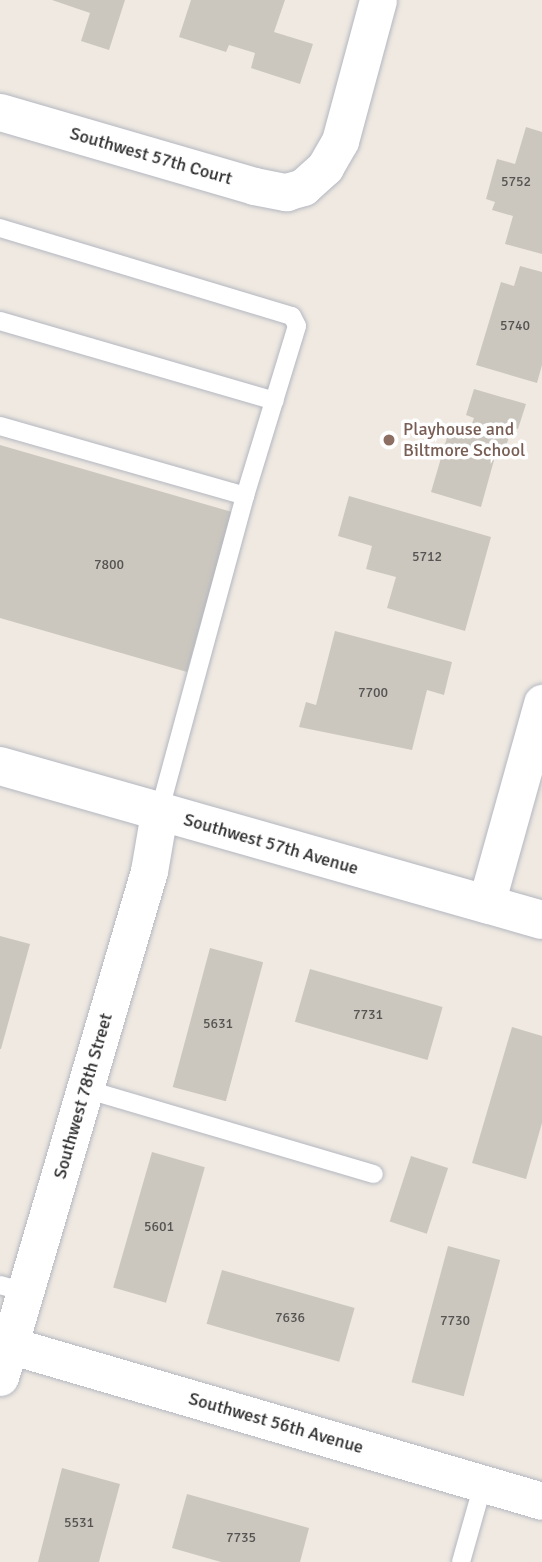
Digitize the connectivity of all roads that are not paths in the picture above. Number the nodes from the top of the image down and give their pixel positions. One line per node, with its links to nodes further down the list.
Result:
1 (378, 0): 2 (street, Southwest 57th Court)
2 (0, 112)
3 (0, 228): 5 (lane)
4 (0, 321): 5 (lane)
5 (275, 401): 7 (lane)
6 (0, 426): 7 (lane)
7 (245, 496): 10 (lane)
8 (542, 703): 11 (street)
9 (0, 766): 10 (main road, Southwest 57th Avenue)
10 (159, 813): 11 (main road, Southwest 57th Avenue); 13 (street, Southwest 78th Street)
11 (486, 904): 12 (main road, Southwest 57th Avenue)
12 (542, 920)
13 (85, 1089): 14 (lane); 15 (street, Southwest 78th Street)
14 (374, 1174)
15 (13, 1289): 16 (street, Southwest 78th Street)
16 (5, 1361): 17 (street, Southwest 56th Avenue)
17 (483, 1485): 18 (street, Southwest 56th Avenue); 19 (lane)
18 (542, 1501)
19 (461, 1562)

